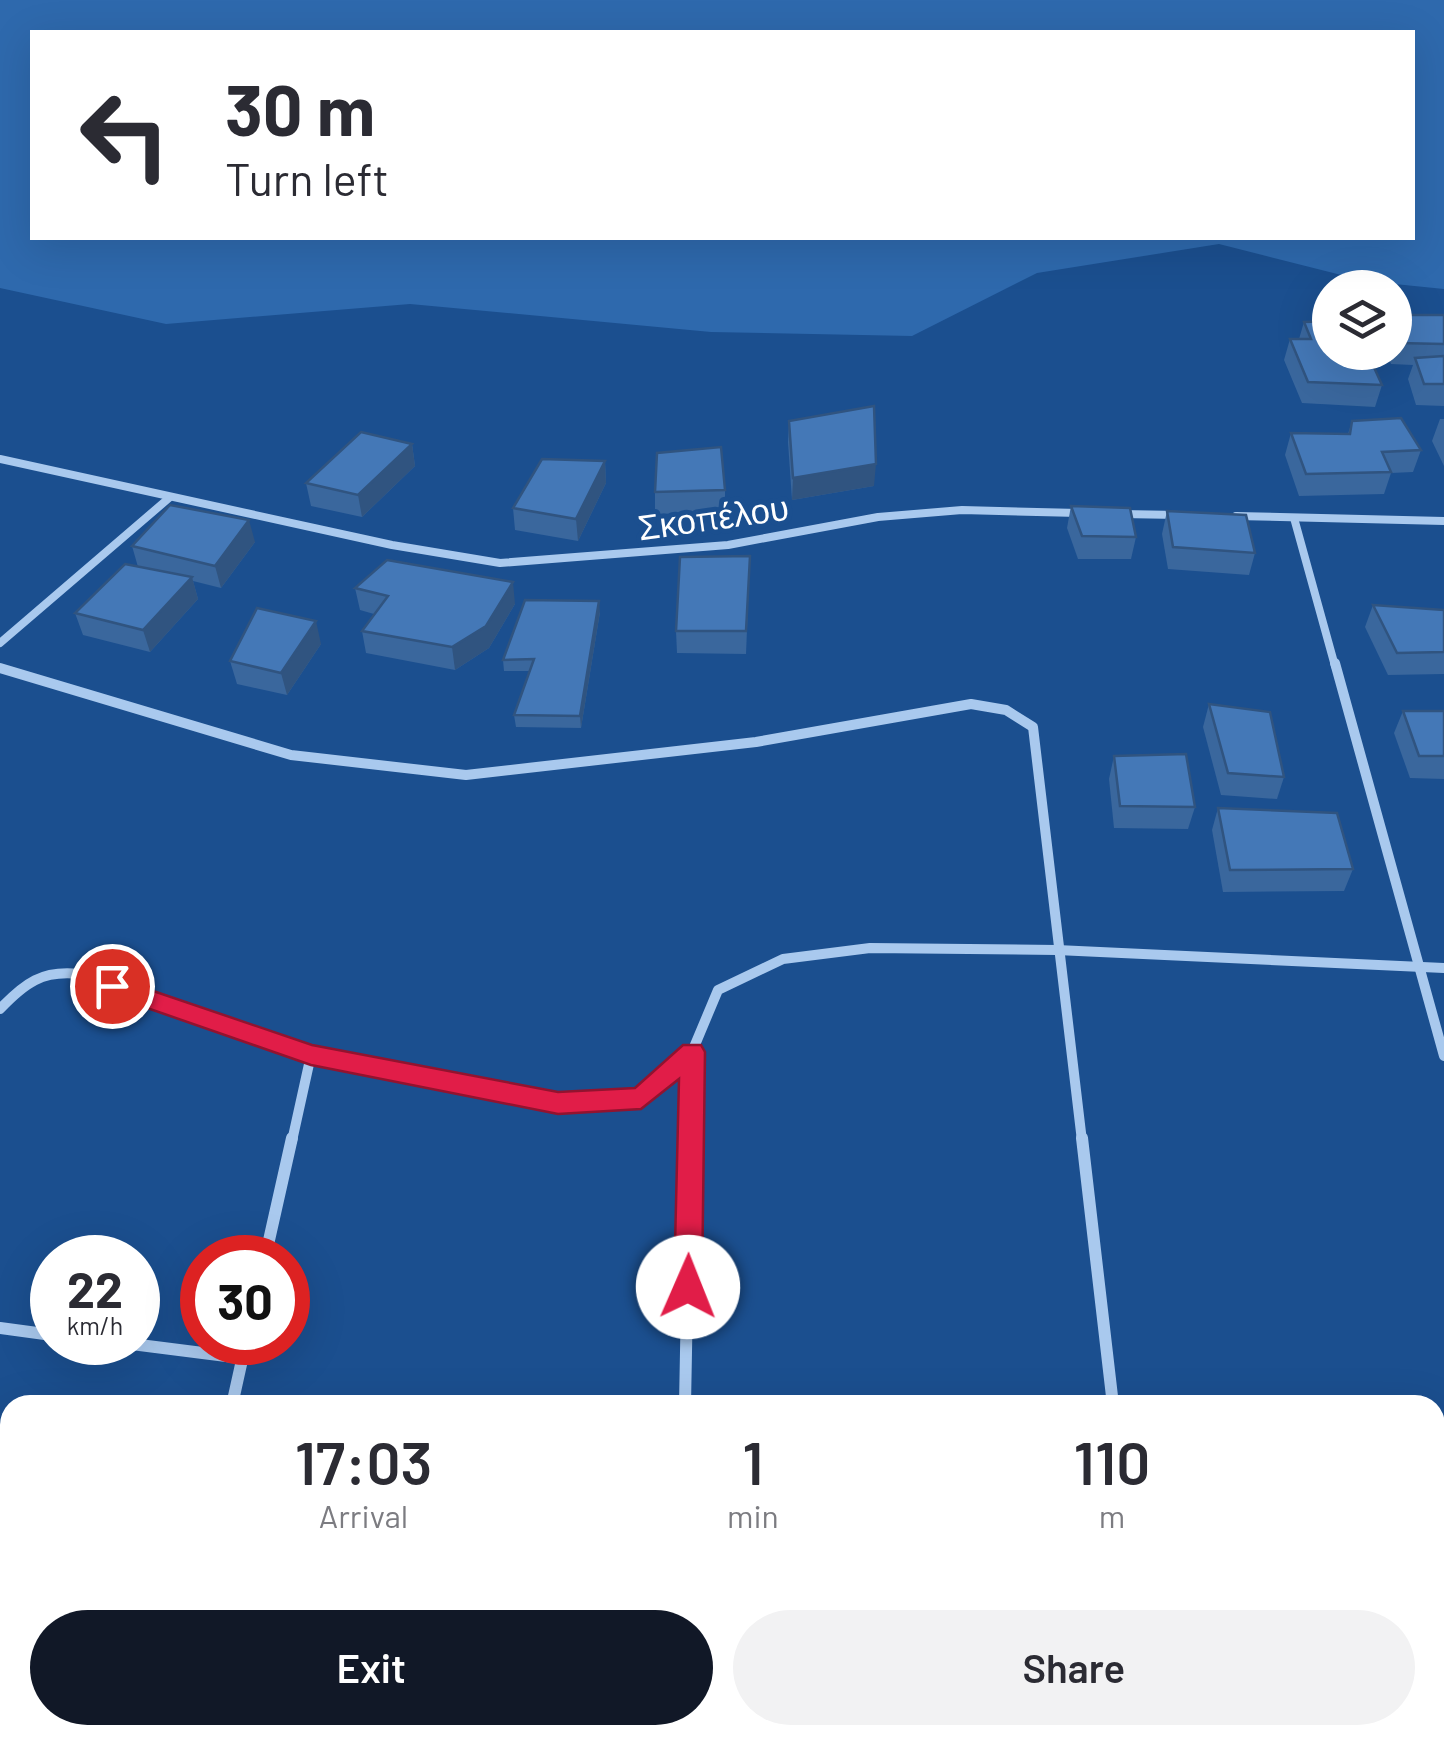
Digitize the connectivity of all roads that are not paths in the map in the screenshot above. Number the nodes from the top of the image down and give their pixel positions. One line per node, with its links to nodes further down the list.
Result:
1 (0, 459): 2 (street, Σκοπέλου)
2 (169, 498): 3 (street, Σκοπέλου); 9 (street)
3 (1098, 513)
4 (1118, 514): 5 (street)
5 (1196, 516)
6 (1216, 516): 7 (street)
7 (1294, 518): 8 (street); 12 (street)
8 (1444, 520)
9 (0, 642)
10 (0, 668): 11 (street)
11 (1057, 950): 12 (street); 15 (street); 24 (street)
12 (1416, 967): 13 (street); 17 (street)
13 (1444, 968)
14 (0, 1009): 16 (street)
15 (692, 1052): 16 (street); 23 (street)
16 (311, 1055): 18 (street)
17 (1444, 1056)
18 (270, 1235)
19 (0, 1328): 20 (street)
20 (30, 1332)
21 (241, 1365): 22 (street)
22 (234, 1395)
23 (686, 1395)
24 (1112, 1395)

